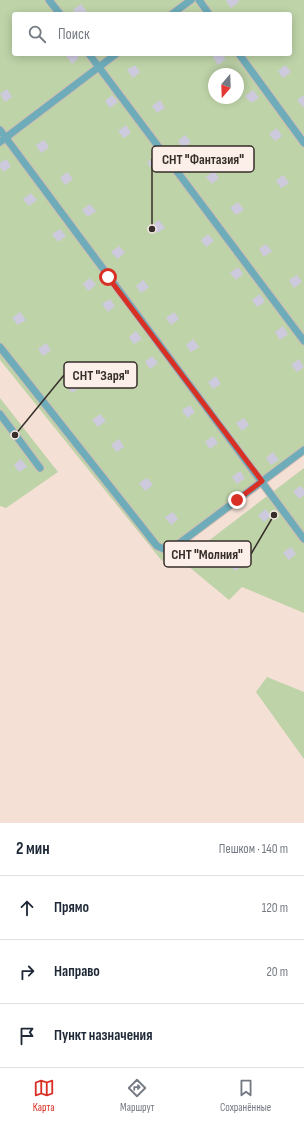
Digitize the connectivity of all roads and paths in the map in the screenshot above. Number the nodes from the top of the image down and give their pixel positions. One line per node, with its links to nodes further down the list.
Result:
1 (50, 0): 4 (lane)
2 (191, 0): 5 (lane)
3 (199, 0): 6 (lane)
4 (59, 12)
5 (175, 12)
6 (208, 12)
7 (90, 56): 10 (lane)
8 (113, 56): 10 (lane)
9 (240, 56): 13 (lane)
10 (98, 67): 12 (lane); 14 (lane)
11 (0, 130): 12 (lane)
12 (3, 140): 19 (lane)
13 (304, 143)
14 (304, 341)
15 (0, 347): 19 (lane)
16 (0, 414): 18 (lane)
17 (304, 450): 19 (lane)
18 (40, 468)
19 (262, 481): 20 (lane)
20 (304, 539)

